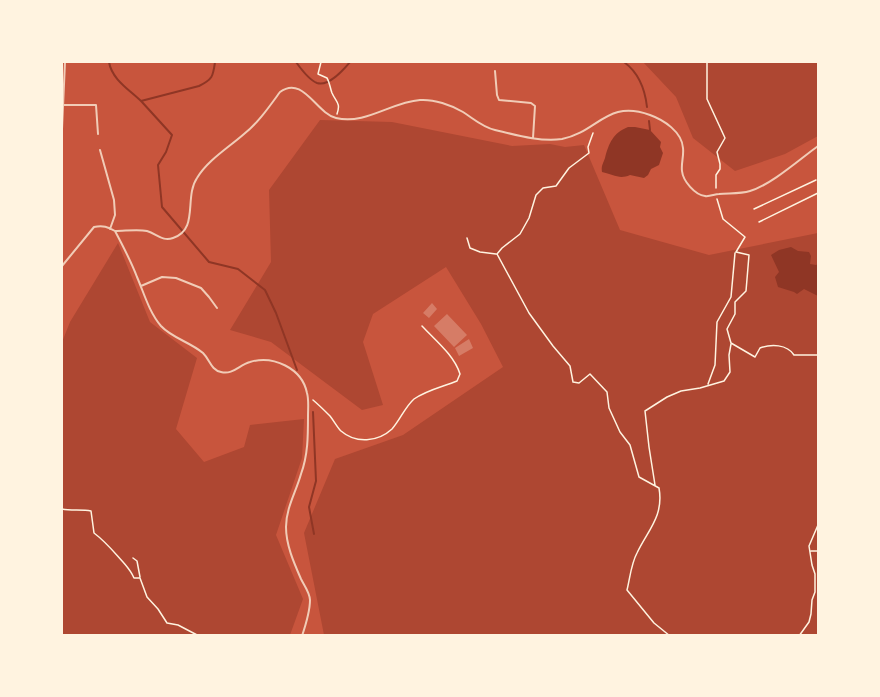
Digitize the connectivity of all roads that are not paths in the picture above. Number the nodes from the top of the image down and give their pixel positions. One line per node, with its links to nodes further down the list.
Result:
1 (65, 62): 3 (lane)
2 (495, 71): 6 (lane)
3 (63, 105): 4 (lane); 5 (lane)
4 (62, 129)
5 (98, 134)
6 (532, 138): 7 (lane); 10 (lane)
7 (819, 146)
8 (100, 150): 9 (lane)
9 (110, 229): 10 (lane); 11 (lane)
10 (115, 231): 12 (lane)
11 (62, 266)
12 (141, 286): 13 (lane); 14 (lane)
13 (217, 308)
14 (302, 636)

